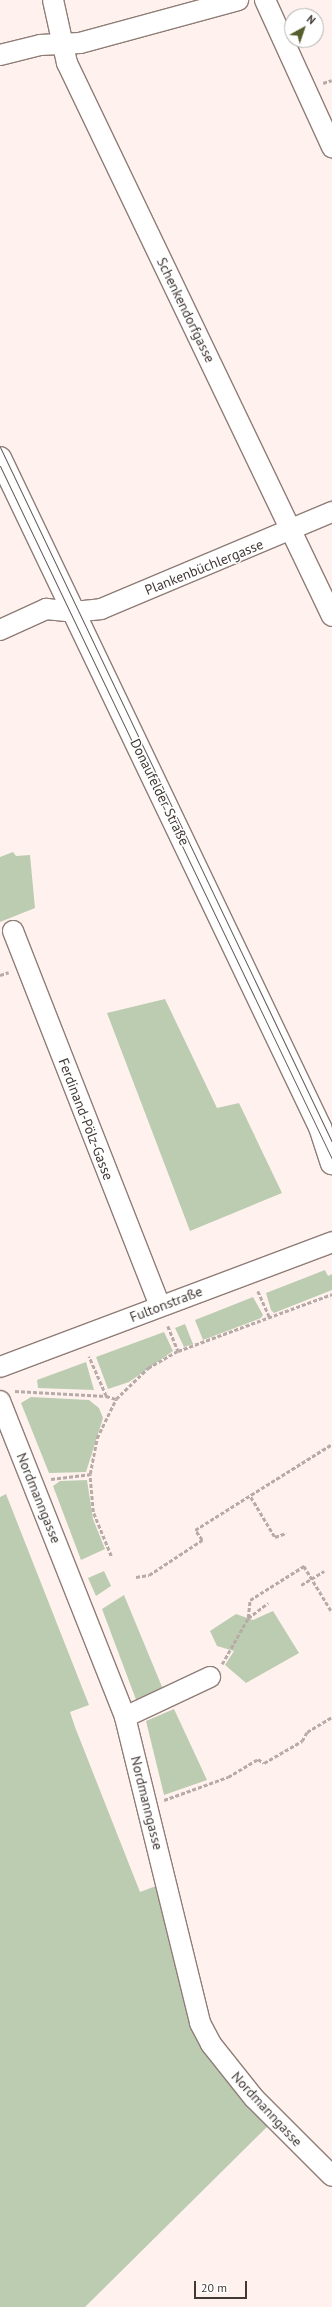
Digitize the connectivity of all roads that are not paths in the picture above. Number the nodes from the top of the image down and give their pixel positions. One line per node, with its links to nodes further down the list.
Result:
1 (52, 0): 4 (street, Schenkendorfgasse)
2 (238, 0): 4 (street)
3 (265, 0): 6 (street)
4 (61, 44): 5 (street); 9 (street, Schenkendorfgasse)
5 (0, 55)
6 (332, 147)
7 (0, 458): 10 (main road, Donaufelder Straße)
8 (332, 512): 9 (street, Plankenbüchlergasse)
9 (292, 531): 10 (street, Plankenbüchlergasse); 11 (street, Schenkendorfgasse)
10 (74, 612): 12 (street, Plankenbüchlergasse); 14 (main road, Donaufelder Straße)
11 (332, 616)
12 (0, 630)
13 (13, 932): 18 (street, Ferdinand-Pölz-Gasse)
14 (326, 1136): 15 (street, Donaufelder Straße); 16 (main road, Donaufelder Straße)
15 (332, 1153)
16 (332, 1163)
17 (332, 1242): 18 (street, Fultonstraße)
18 (160, 1306): 19 (street, Fultonstraße)
19 (0, 1367)
20 (8, 1396): 22 (street, Nordmanngasse)
21 (215, 1672): 22 (street)
22 (125, 1717): 23 (street, Nordmanngasse)
23 (332, 2176)

